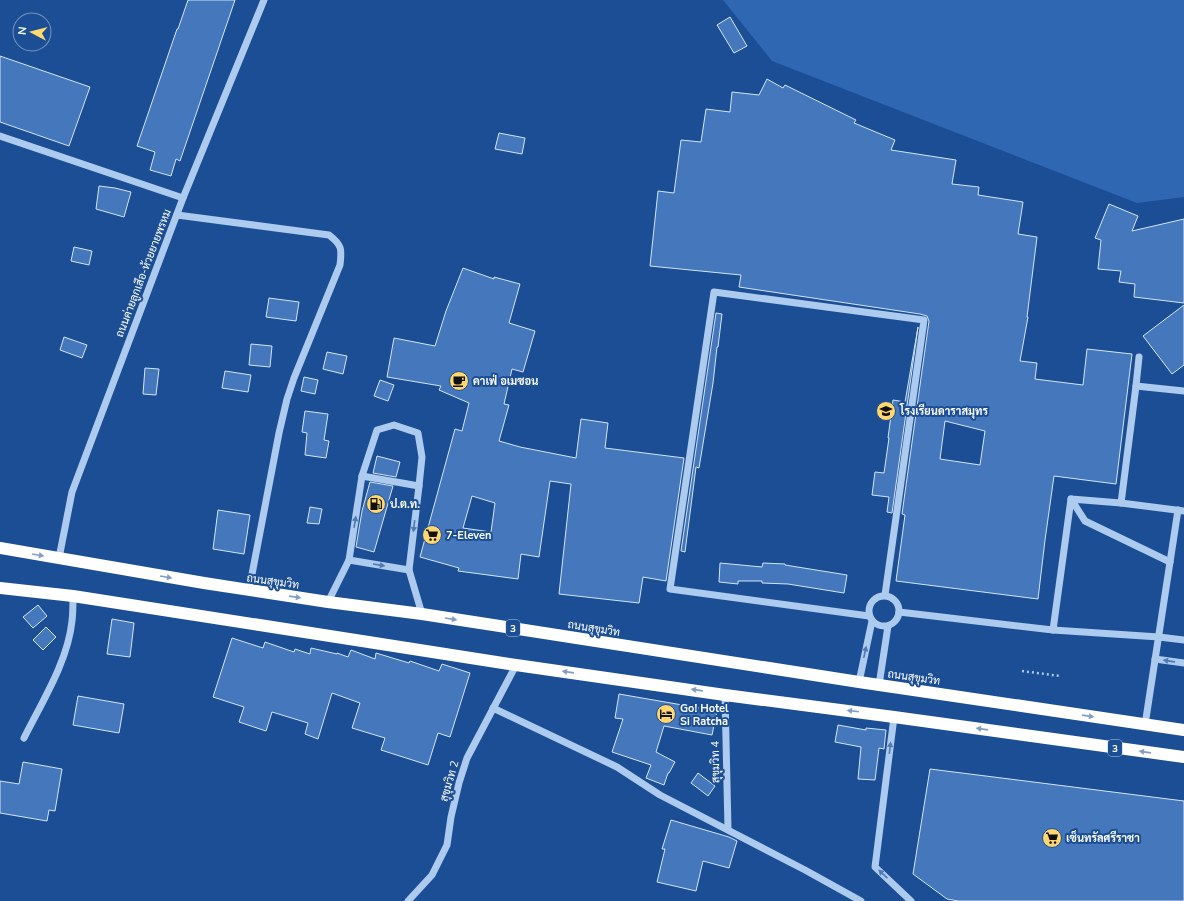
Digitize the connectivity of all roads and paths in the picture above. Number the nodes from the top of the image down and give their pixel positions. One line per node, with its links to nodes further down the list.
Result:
1 (264, 0): 3 (street, ถนนค่ายลูกเสึอ-ห้วยยายพรหม)
2 (0, 136): 3 (street)
3 (183, 198): 4 (street, ถนนค่ายลูกเสึอ-ห้วยยายพรหม)
4 (177, 215): 14 (street, ถนนค่ายลูกเสึอ-ห้วยยายพรหม); 19 (street)
5 (1139, 357): 6 (street)
6 (1136, 386): 7 (street); 11 (street)
7 (1184, 391)
8 (362, 476): 9 (street); 9 (street); 15 (street, one-way to 8)
9 (419, 486): 17 (street, one-way to 17)
10 (1071, 499): 11 (street); 16 (street); 27 (street)
11 (1121, 503): 12 (street)
12 (1181, 510): 16 (street)
13 (0, 548): 14 (highway, ถนนสุขุมวิท / 3, one-way to 14)
14 (59, 558): 19 (highway, ถนนสุขุมวิท / 3, one-way to 19)
15 (349, 560): 17 (street, one-way to 17); 22 (street)
16 (1170, 562): 28 (street)
17 (409, 570): 24 (street)
18 (0, 588): 21 (highway, 3)
19 (249, 590): 22 (highway, ถนนสุขุมวิท / 3, one-way to 22)
20 (885, 595): 23 (street); 25 (street); 25 (street)
21 (74, 596): 32 (highway, 3); 44 (street)
22 (328, 602): 24 (highway, ถนนสุขุมวิท / 3)
23 (899, 612): 26 (street); 27 (street)
24 (422, 614): 35 (highway, ถนนสุขุมวิท / 3, one-way to 35)
25 (870, 618): 26 (street); 35 (street, one-way to 25)
26 (888, 626): 36 (street)
27 (1053, 630): 28 (street)
28 (1159, 637): 29 (street); 30 (street)
29 (1184, 640)
30 (1155, 659): 31 (street, one-way to 30); 41 (street)
31 (1184, 663)
32 (516, 665): 37 (highway, 3, one-way to 32); 38 (street, สุขุมวิท 2)
33 (1022, 671): 34 (path)
34 (1060, 676)
35 (859, 682): 36 (highway, ถนนสุขุมวิท / 3)
36 (879, 685): 41 (highway, ถนนสุขุมวิท / 3, one-way to 41)
37 (725, 695): 39 (highway, 3, one-way to 37); 46 (street, สุขุมวิท 4)
38 (493, 708): 46 (street); 47 (street, สุขุมวิท 2)
39 (894, 717): 45 (highway, 3, one-way to 39); 49 (street, one-way to 39)
40 (1184, 723): 42 (highway)
41 (1145, 725): 42 (highway, ถนนสุขุมวิท / 3)
42 (1160, 727): 43 (highway, ถนนสุขุมวิท / 3)
43 (1184, 730)
44 (24, 738)
45 (1184, 757)
46 (728, 829): 48 (street)
47 (408, 901)
48 (861, 901)
49 (911, 901)

